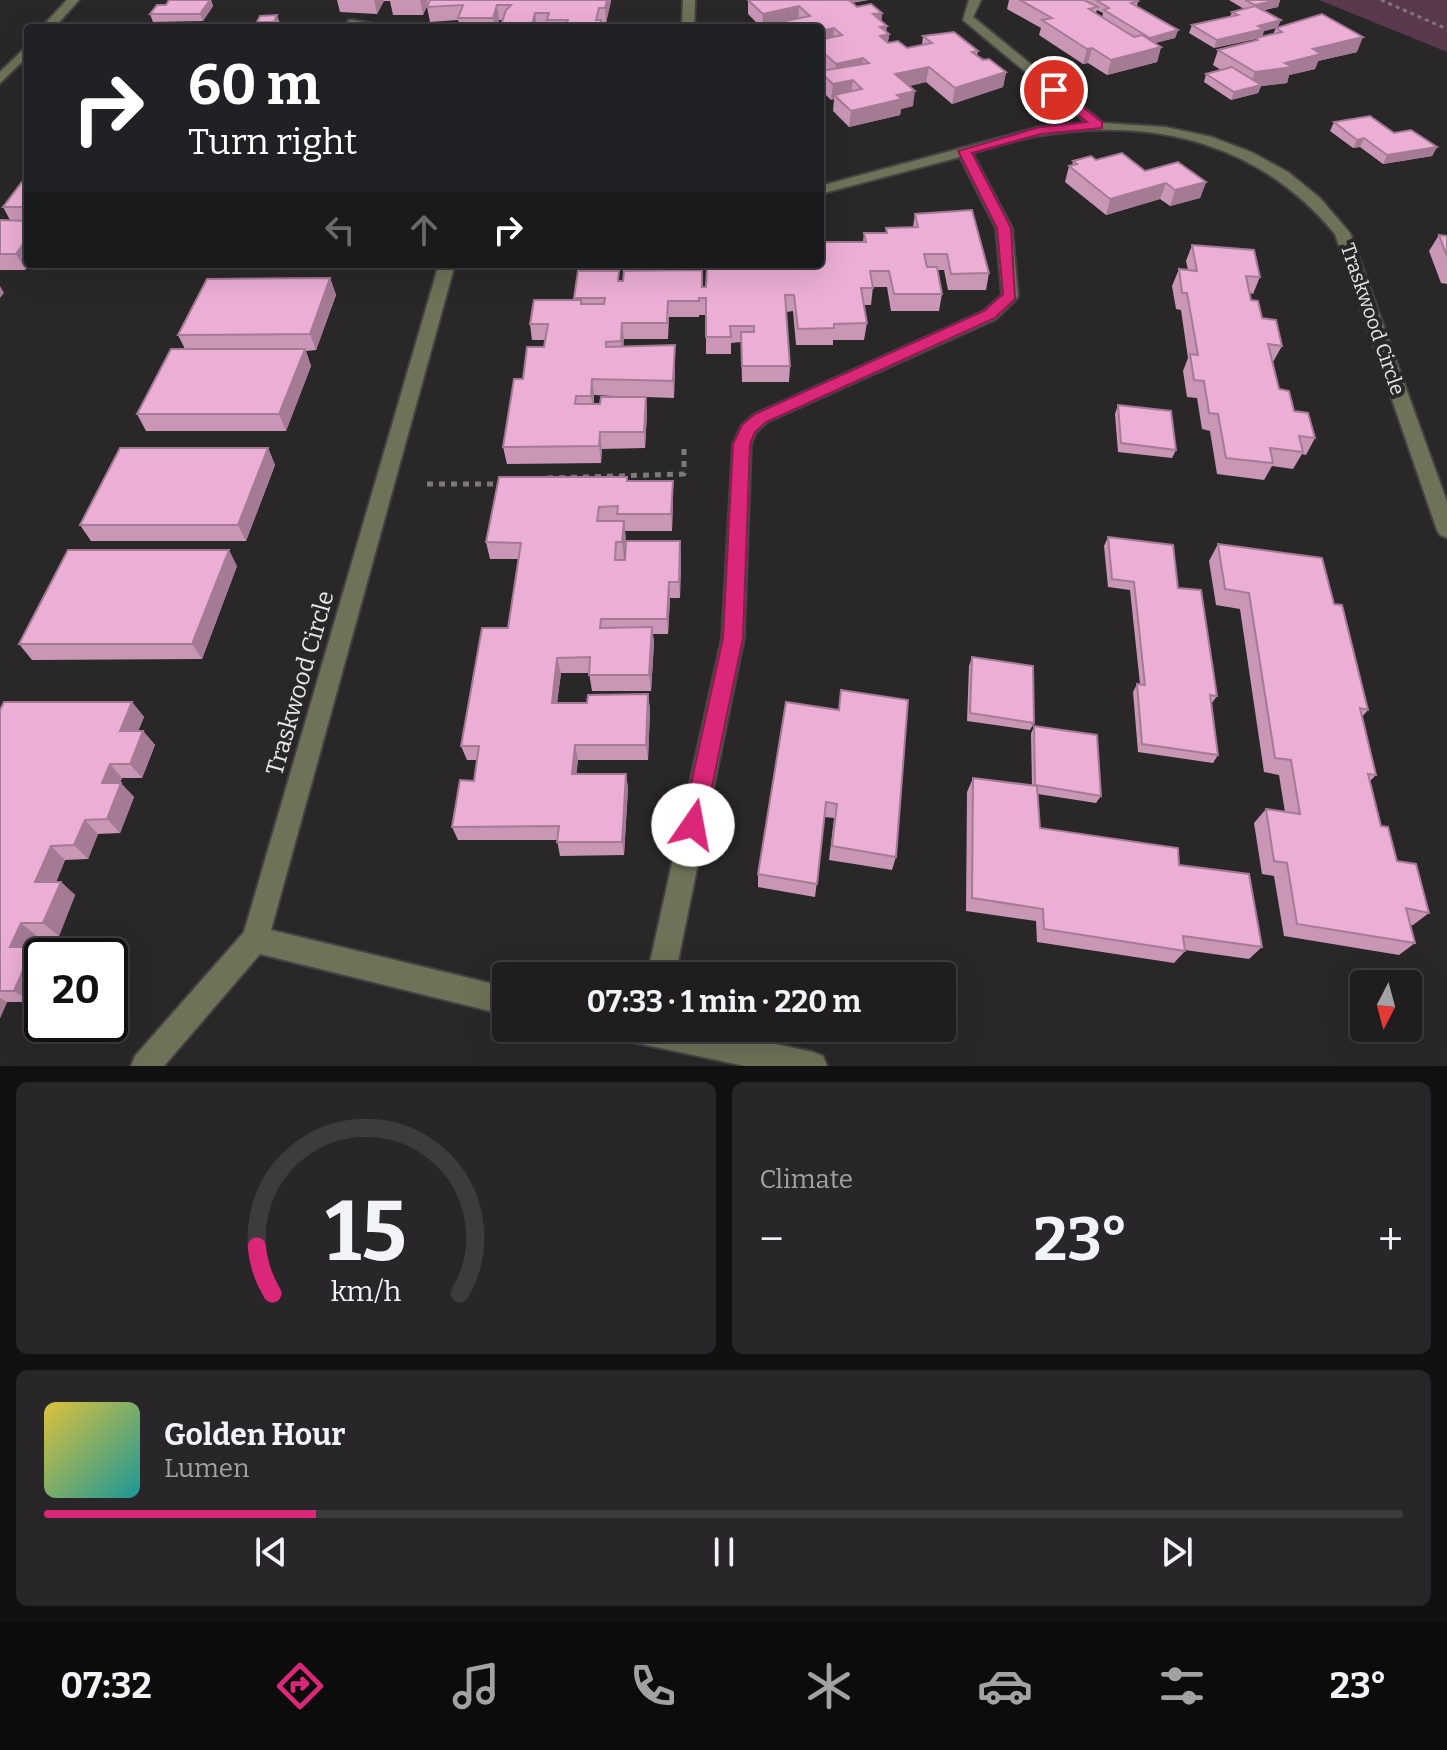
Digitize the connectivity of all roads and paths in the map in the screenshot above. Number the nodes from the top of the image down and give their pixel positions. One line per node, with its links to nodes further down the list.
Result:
1 (73, 0): 5 (street)
2 (689, 0): 6 (street)
3 (975, 0): 10 (street)
4 (1381, 0): 7 (path)
5 (51, 24)
6 (688, 24)
7 (1447, 29)
8 (24, 53): 9 (street)
9 (0, 79)
10 (1098, 125): 11 (street, Traskwood Circle); 18 (street, Traskwood Circle)
11 (964, 151): 12 (street, Traskwood Circle); 20 (street)
12 (824, 184)
13 (446, 268): 19 (street, Traskwood Circle)
14 (684, 445): 15 (path)
15 (539, 479)
16 (427, 484): 17 (path)
17 (515, 484)
18 (1447, 530)
19 (255, 939): 21 (street); 23 (street)
20 (664, 962)
21 (492, 998)
22 (703, 1042): 24 (street)
23 (145, 1066)
24 (813, 1066)

